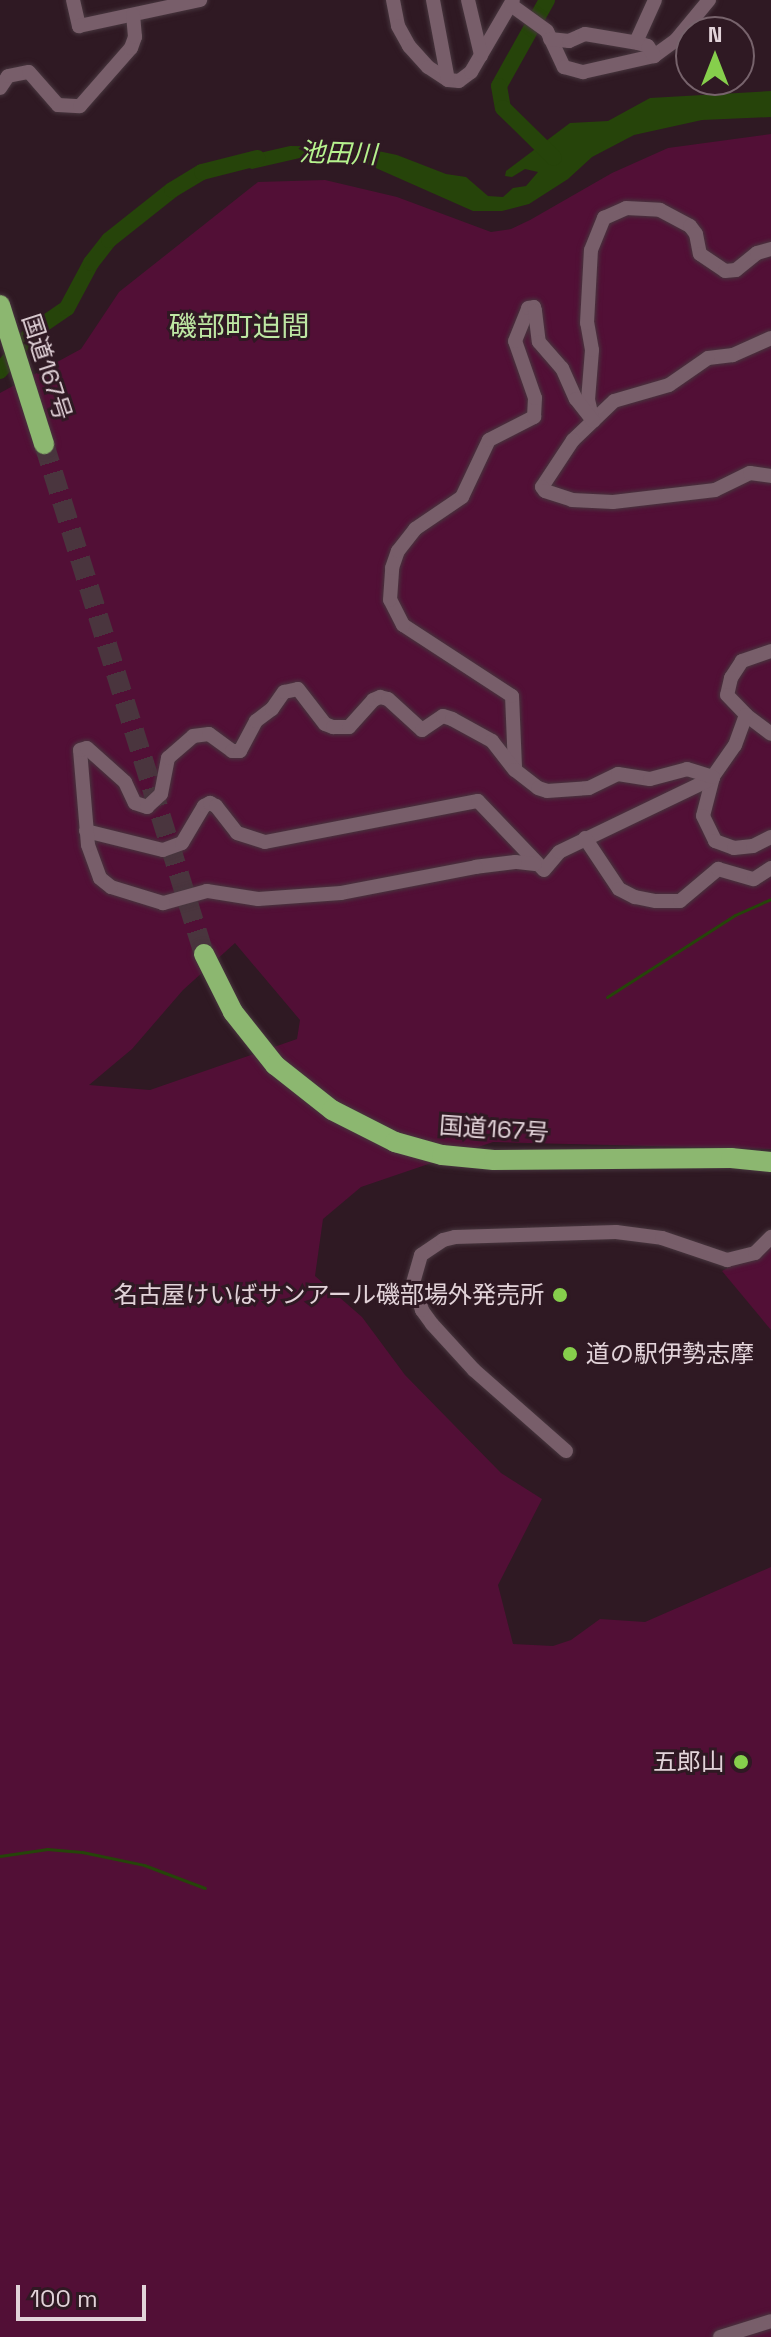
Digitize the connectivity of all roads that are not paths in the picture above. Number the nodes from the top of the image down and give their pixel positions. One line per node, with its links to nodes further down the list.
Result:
1 (73, 0): 9 (street)
2 (200, 0): 9 (street)
3 (393, 0): 14 (street)
4 (433, 0): 14 (street)
5 (468, 0): 12 (street)
6 (655, 0): 11 (street)
7 (709, 0): 13 (street)
8 (512, 2): 10 (street); 12 (street)
9 (133, 15): 15 (street)
10 (549, 35): 11 (street); 13 (street)
11 (636, 42): 13 (street)
12 (481, 55): 14 (street)
13 (654, 56)
14 (448, 80)
15 (0, 88)
16 (771, 249): 19 (street)
17 (0, 305): 20 (highway, 国道167号)
18 (771, 338): 19 (street)
19 (593, 421): 21 (street); 25 (street)
20 (42, 438)
21 (771, 476)
22 (771, 651): 23 (street)
23 (746, 715): 24 (street); 26 (street)
24 (771, 734)
25 (515, 770): 26 (street); 27 (street)
26 (713, 777): 28 (street); 29 (street)
27 (86, 831): 30 (street); 30 (street)
28 (771, 837)
29 (585, 838): 30 (street); 31 (street)
30 (535, 864)
31 (771, 868)
32 (204, 954): 33 (highway, 国道167号)
33 (771, 1162)
34 (771, 1237): 35 (street)
35 (566, 1451)
36 (771, 2321): 37 (street)
37 (720, 2337)

